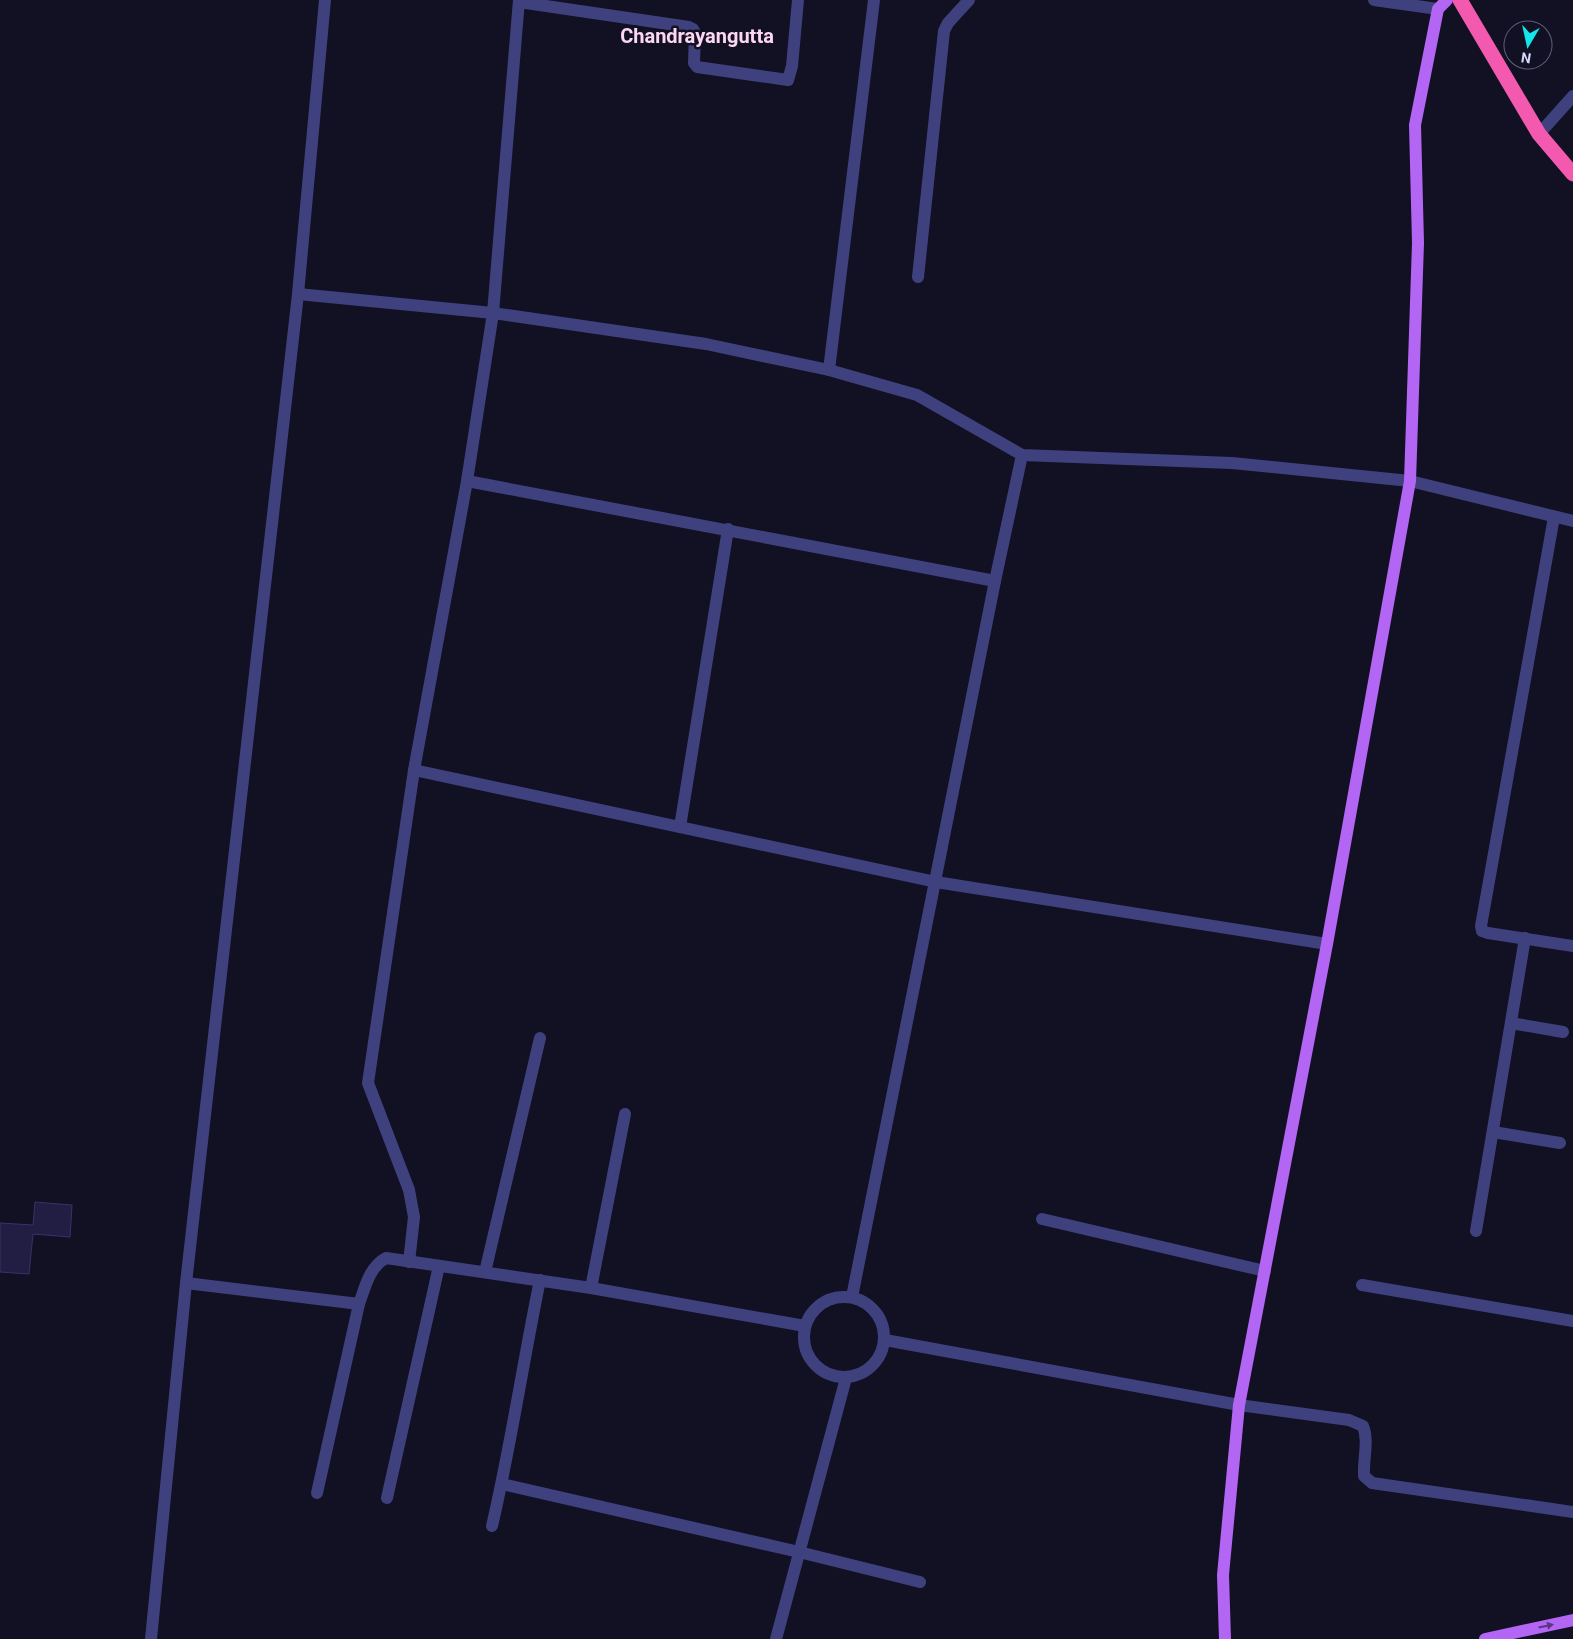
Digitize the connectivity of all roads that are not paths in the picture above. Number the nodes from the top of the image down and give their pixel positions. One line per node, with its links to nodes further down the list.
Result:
1 (325, 0): 13 (street)
2 (798, 0): 7 (street)
3 (874, 0): 15 (street)
4 (969, 0): 12 (street)
5 (1374, 0): 8 (street)
6 (1460, 0): 10 (highway)
7 (519, 1): 14 (street)
8 (1443, 4): 18 (main road)
9 (1573, 96): 10 (street)
10 (1539, 134): 11 (highway)
11 (1573, 174)
12 (918, 277)
13 (298, 294): 14 (street); 42 (street)
14 (493, 313): 15 (street); 17 (street)
15 (829, 370): 16 (street)
16 (1022, 455): 18 (street); 22 (street)
17 (467, 481): 21 (street); 23 (street)
18 (1410, 481): 19 (street); 27 (main road)
19 (1554, 517): 20 (street); 26 (street)
20 (1573, 521)
21 (728, 529): 22 (street); 24 (street)
22 (995, 581): 25 (street)
23 (414, 770): 24 (street); 37 (street)
24 (680, 827): 25 (street)
25 (936, 882): 27 (street); 45 (street)
26 (1525, 938): 28 (street); 29 (street)
27 (1327, 944): 39 (main road)
28 (1573, 946)
29 (1511, 1023): 30 (street); 33 (street)
30 (1563, 1032)
31 (540, 1038): 40 (street)
32 (625, 1114): 44 (street)
33 (1493, 1132): 34 (street); 36 (street)
34 (1560, 1143)
35 (1042, 1219): 39 (street)
36 (1476, 1231)
37 (409, 1262): 38 (street); 46 (street)
38 (439, 1266): 40 (street); 54 (street)
39 (1266, 1270): 51 (main road)
40 (485, 1272): 41 (street)
41 (540, 1280): 44 (street); 52 (street)
42 (186, 1283): 46 (street); 60 (street)
43 (1362, 1285): 47 (street)
44 (591, 1288): 48 (street)
45 (852, 1298): 48 (street); 49 (street)
46 (359, 1304): 53 (street)
47 (1573, 1321)
48 (805, 1326): 50 (street)
49 (885, 1340): 50 (street); 51 (street)
50 (846, 1378): 57 (street)
51 (1239, 1405): 55 (street); 62 (main road)
52 (502, 1484): 56 (street); 57 (street)
53 (317, 1493)
54 (387, 1498)
55 (1573, 1512)
56 (492, 1526)
57 (799, 1552): 58 (street); 61 (street)
58 (920, 1582)
59 (1573, 1620): 63 (main road, one-way to 59)
60 (152, 1639)
61 (776, 1639)
62 (1225, 1639)
63 (1485, 1639)

